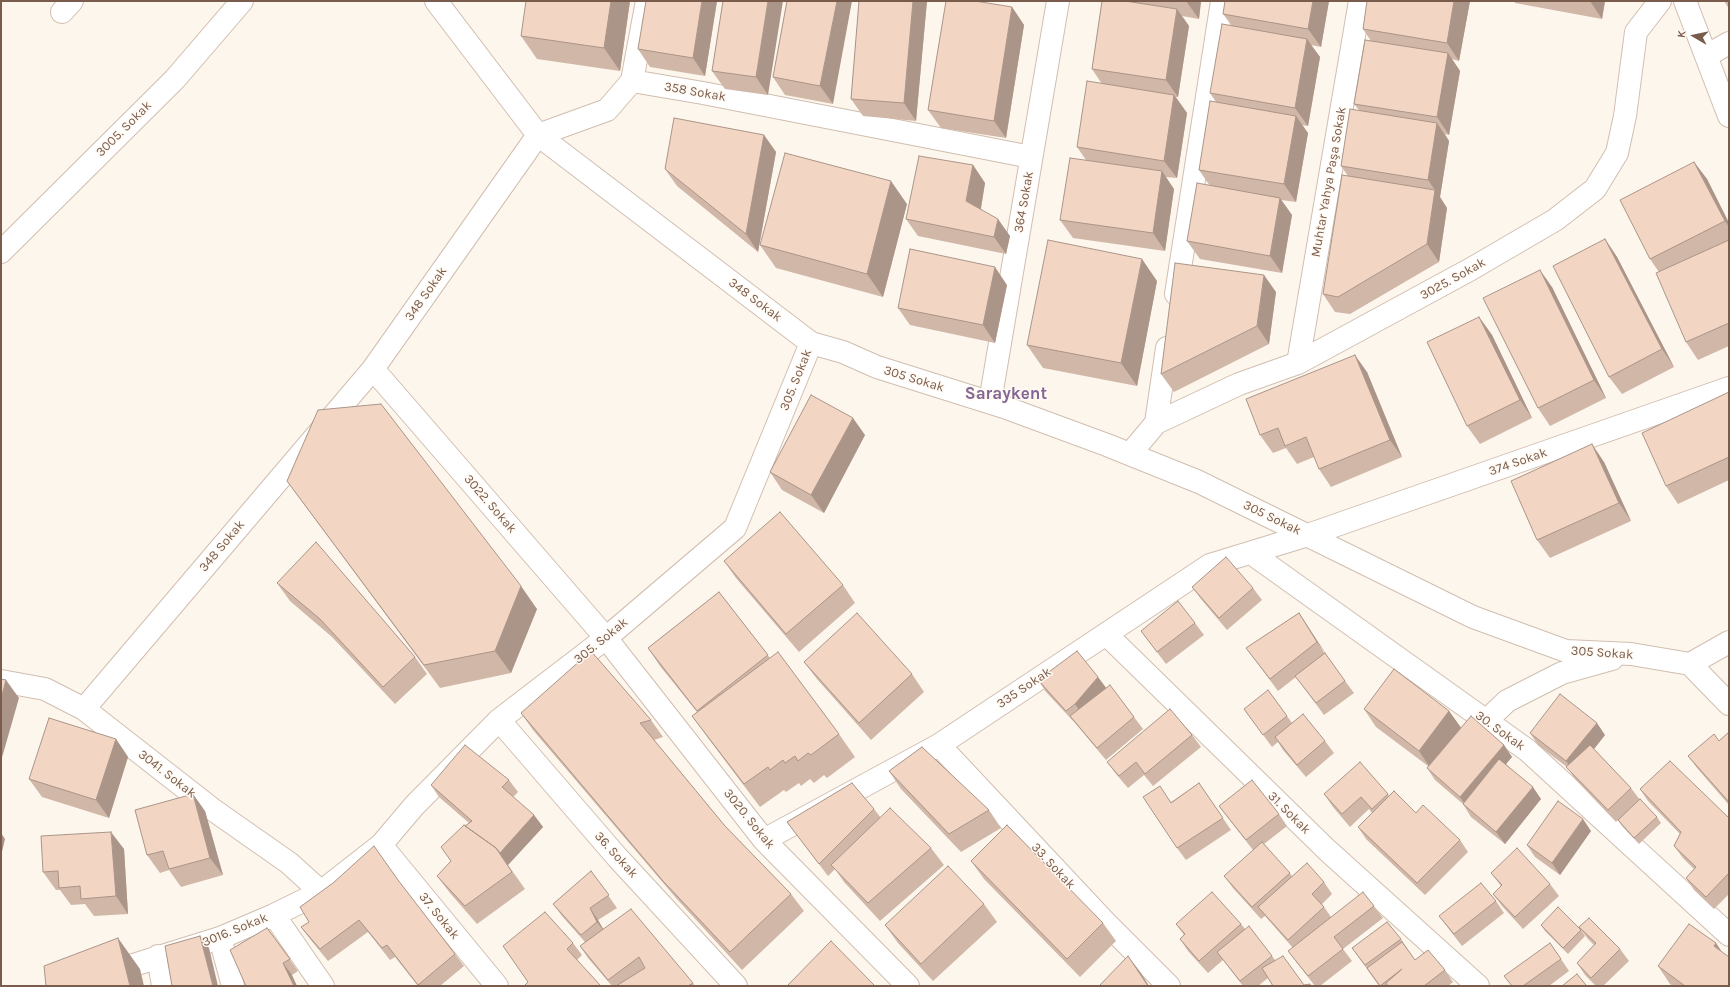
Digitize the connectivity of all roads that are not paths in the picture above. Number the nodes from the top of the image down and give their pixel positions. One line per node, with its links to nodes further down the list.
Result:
1 (242, 1): 15 (street, 3005. Sokak)
2 (436, 1): 13 (street)
3 (648, 1): 11 (street)
4 (1058, 1): 14 (street, 364 Sokak)
5 (1222, 1): 21 (street)
6 (1360, 1): 17 (street, Muhtar Yahya Paşa Sokak)
7 (1660, 1): 17 (street, 3025. Sokak)
8 (1685, 1): 10 (street)
9 (1729, 43): 10 (street)
10 (1706, 56): 12 (street)
11 (632, 81): 13 (street); 14 (street, 358 Sokak)
12 (1729, 116)
13 (538, 135): 16 (street, 348 Sokak); 18 (street, 348 Sokak)
14 (1031, 156): 20 (street, 364 Sokak)
15 (1, 252)
16 (811, 343): 20 (street, 305 Sokak); 26 (street, 305. Sokak)
17 (1298, 363): 21 (street, 3025. Sokak)
18 (373, 369): 26 (street, 3022. Sokak); 32 (street, 348 Sokak)
19 (1729, 388): 23 (street, 374 Sokak)
20 (990, 402): 22 (street, 305 Sokak)
21 (1156, 423): 22 (street, 3025. Sokak)
22 (1130, 454): 23 (street, 305 Sokak)
23 (1308, 535): 24 (street, 335 Sokak); 28 (street, 305 Sokak)
24 (1251, 552): 25 (street, 335 Sokak); 34 (street, 30. Sokak)
25 (1106, 634): 35 (street, 335 Sokak); 51 (street, 31. Sokak)
26 (606, 638): 33 (street, 305. Sokak); 36 (street, 3020. Sokak)
27 (1729, 642): 29 (street)
28 (1631, 654): 29 (street, 305 Sokak); 34 (street)
29 (1690, 664): 31 (street)
30 (1, 681): 32 (street, 3041. Sokak)
31 (1729, 704)
32 (84, 709): 38 (street, 3041. Sokak)
33 (499, 720): 37 (street, 305. Sokak); 48 (street, 36. Sokak)
34 (1486, 720): 40 (street, 30. Sokak)
35 (939, 745): 36 (street, 335 Sokak); 50 (street, 33. Sokak)
36 (764, 840): 49 (street, 3020. Sokak)
37 (381, 845): 38 (street, 305. Sokak); 47 (street, 37. Sokak)
38 (322, 892): 39 (street, 3016. Sokak)
39 (274, 915): 41 (street, 3016. Sokak); 46 (street)
40 (1729, 935)
41 (220, 938): 42 (street, 3016. Sokak); 45 (street)
42 (158, 956): 43 (street, 3016. Sokak); 44 (street)
43 (78, 986)
44 (163, 986)
45 (233, 986)
46 (323, 986)
47 (497, 986)
48 (736, 986)
49 (908, 986)
50 (1169, 986)
51 (1478, 986)

